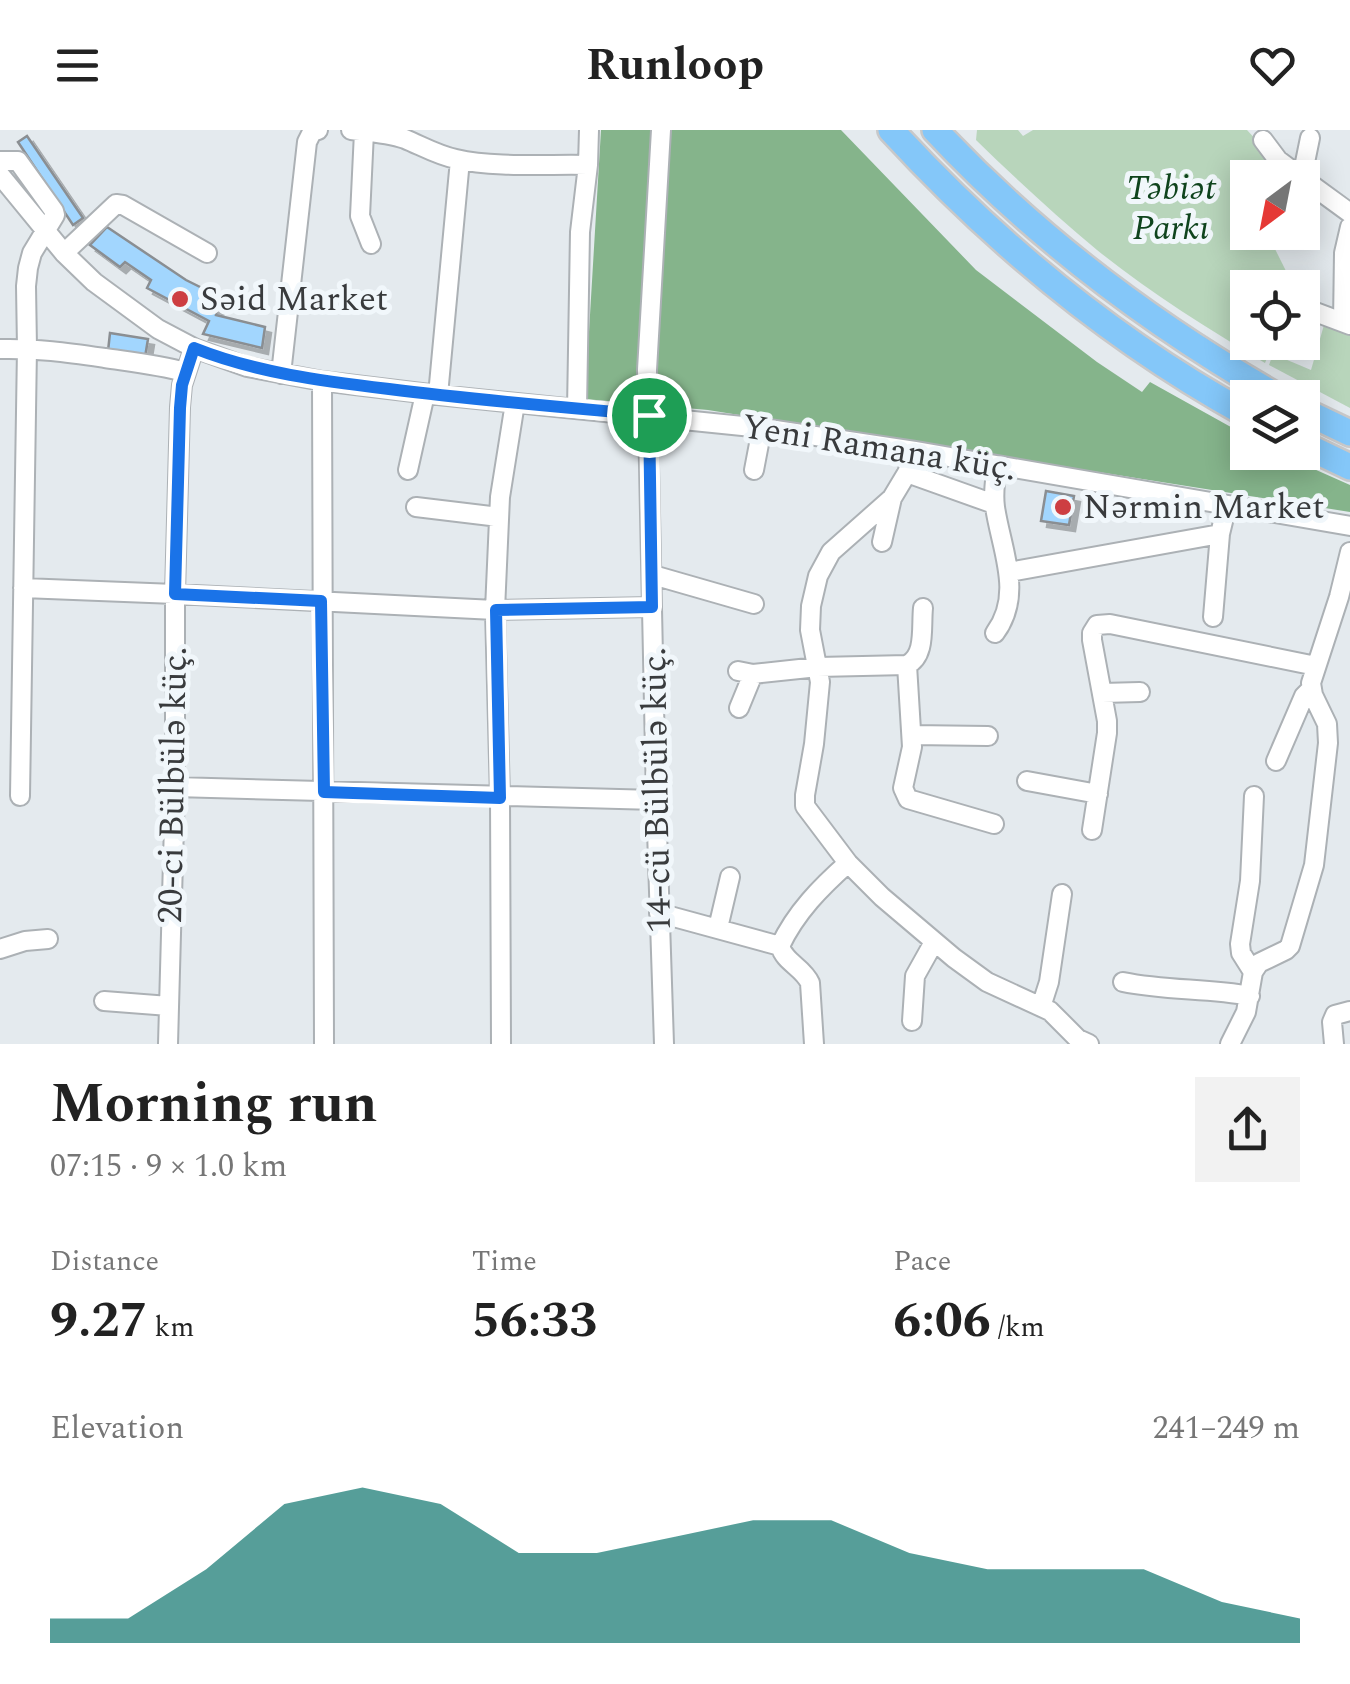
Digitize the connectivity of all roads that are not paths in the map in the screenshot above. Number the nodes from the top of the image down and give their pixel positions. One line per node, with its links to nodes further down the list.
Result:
1 (318, 130): 28 (street)
2 (590, 130): 13 (street)
3 (661, 130): 35 (street, 14-cü Bülbülə küç.)
4 (891, 130): 33 (highway)
5 (936, 130): 29 (highway)
6 (358, 131): 9 (street); 19 (street)
7 (1310, 138): 11 (street)
8 (1263, 140): 10 (street)
9 (460, 160): 13 (street); 31 (street)
10 (1278, 160)
11 (1305, 160)
12 (0, 161): 18 (street)
13 (588, 164): 34 (street)
14 (0, 176): 18 (street, Yeni Ramana küç.)
15 (1320, 190): 16 (street)
16 (1350, 213)
17 (1350, 227): 23 (street)
18 (44, 230): 20 (street, Yeni Ramana küç.); 24 (street)
19 (372, 244)
20 (64, 253): 21 (street); 25 (street, Yeni Ramana küç.)
21 (207, 253)
22 (1320, 314): 23 (street)
23 (1346, 324)
24 (28, 348): 26 (street); 27 (street); 57 (street)
25 (194, 348): 27 (street, 20-ci Bülbülə küç.); 28 (street, Yeni Ramana küç.)
26 (0, 349)
27 (185, 372): 58 (street, 20-ci Bülbülə küç.)
28 (281, 374): 30 (street, Yeni Ramana küç.)
29 (1250, 380)
30 (322, 381): 31 (street, Yeni Ramana küç.); 59 (street)
31 (432, 394): 32 (street, Yeni Ramana küç.); 43 (street)
32 (515, 403): 34 (street, Yeni Ramana küç.); 50 (street)
33 (1230, 404)
34 (577, 408): 35 (street, Yeni Ramana küç.)
35 (649, 415): 37 (street, Yeni Ramana küç.); 56 (street, 14-cü Bülbülə küç.)
36 (1320, 419): 38 (highway)
37 (762, 428): 39 (street, Yeni Ramana küç.); 44 (street)
38 (1350, 433)
39 (915, 451): 41 (street, Yeni Ramana küç.); 45 (street)
40 (1320, 453): 42 (highway)
41 (997, 466): 47 (street); 48 (street, Yeni Ramana küç.)
42 (1350, 467)
43 (408, 470)
44 (754, 470)
45 (907, 473): 46 (street); 47 (street)
46 (892, 498): 53 (street); 68 (street)
47 (994, 504): 55 (street)
48 (1227, 504): 51 (street, Yeni Ramana küç.); 52 (street)
49 (416, 507): 50 (street)
50 (499, 518): 63 (street)
51 (1350, 526)
52 (1220, 534): 55 (street); 64 (street)
53 (882, 542)
54 (1350, 552): 67 (street)
55 (1010, 572): 65 (street)
56 (653, 575): 60 (street); 61 (street, 14-cü Bülbülə küç.)
57 (23, 588): 58 (street); 80 (street)
58 (175, 594): 59 (street); 77 (street, 20-ci Bülbülə küç.)
59 (321, 601): 63 (street); 78 (street)
60 (754, 604)
61 (652, 607): 63 (street); 83 (street, 14-cü Bülbülə küç.)
62 (923, 608): 66 (street)
63 (496, 610): 82 (street)
64 (1213, 618)
65 (996, 633)
66 (907, 665): 68 (street); 73 (street)
67 (1316, 666): 69 (street); 70 (street)
68 (818, 667): 72 (street); 86 (street)
69 (1311, 688): 75 (street); 95 (street)
70 (1102, 692): 71 (street); 79 (street)
71 (1140, 692)
72 (739, 708)
73 (912, 734): 74 (street); 84 (street)
74 (988, 736)
75 (1276, 761)
76 (1027, 781): 79 (street)
77 (175, 788): 78 (street); 99 (street, 20-ci Bülbülə küç.)
78 (324, 792): 82 (street); 104 (street)
79 (1098, 794): 85 (street)
80 (20, 796)
81 (1254, 796): 95 (street)
82 (500, 798): 83 (street); 105 (street)
83 (656, 800): 89 (street, 14-cü Bülbülə küç.)
84 (994, 824)
85 (1092, 830)
86 (848, 863): 92 (street); 93 (street)
87 (730, 877): 90 (street)
88 (1062, 894): 100 (street)
89 (658, 912): 90 (street); 106 (street, 14-cü Bülbülə küç.)
90 (718, 928): 93 (street)
91 (48, 939): 94 (street)
92 (934, 942): 100 (street); 102 (street)
93 (780, 946): 107 (street)
94 (0, 949)
95 (1254, 972): 97 (street)
96 (1123, 982): 97 (street)
97 (1250, 996): 109 (street)
98 (104, 1000): 99 (street)
99 (169, 1006): 103 (street, 20-ci Bülbülə küç.)
100 (1041, 1006): 108 (street)
101 (1350, 1010): 110 (street)
102 (912, 1021)
103 (168, 1044)
104 (324, 1044)
105 (501, 1044)
106 (664, 1044)
107 (814, 1044)
108 (1090, 1044)
109 (1230, 1044)
110 (1334, 1044)

